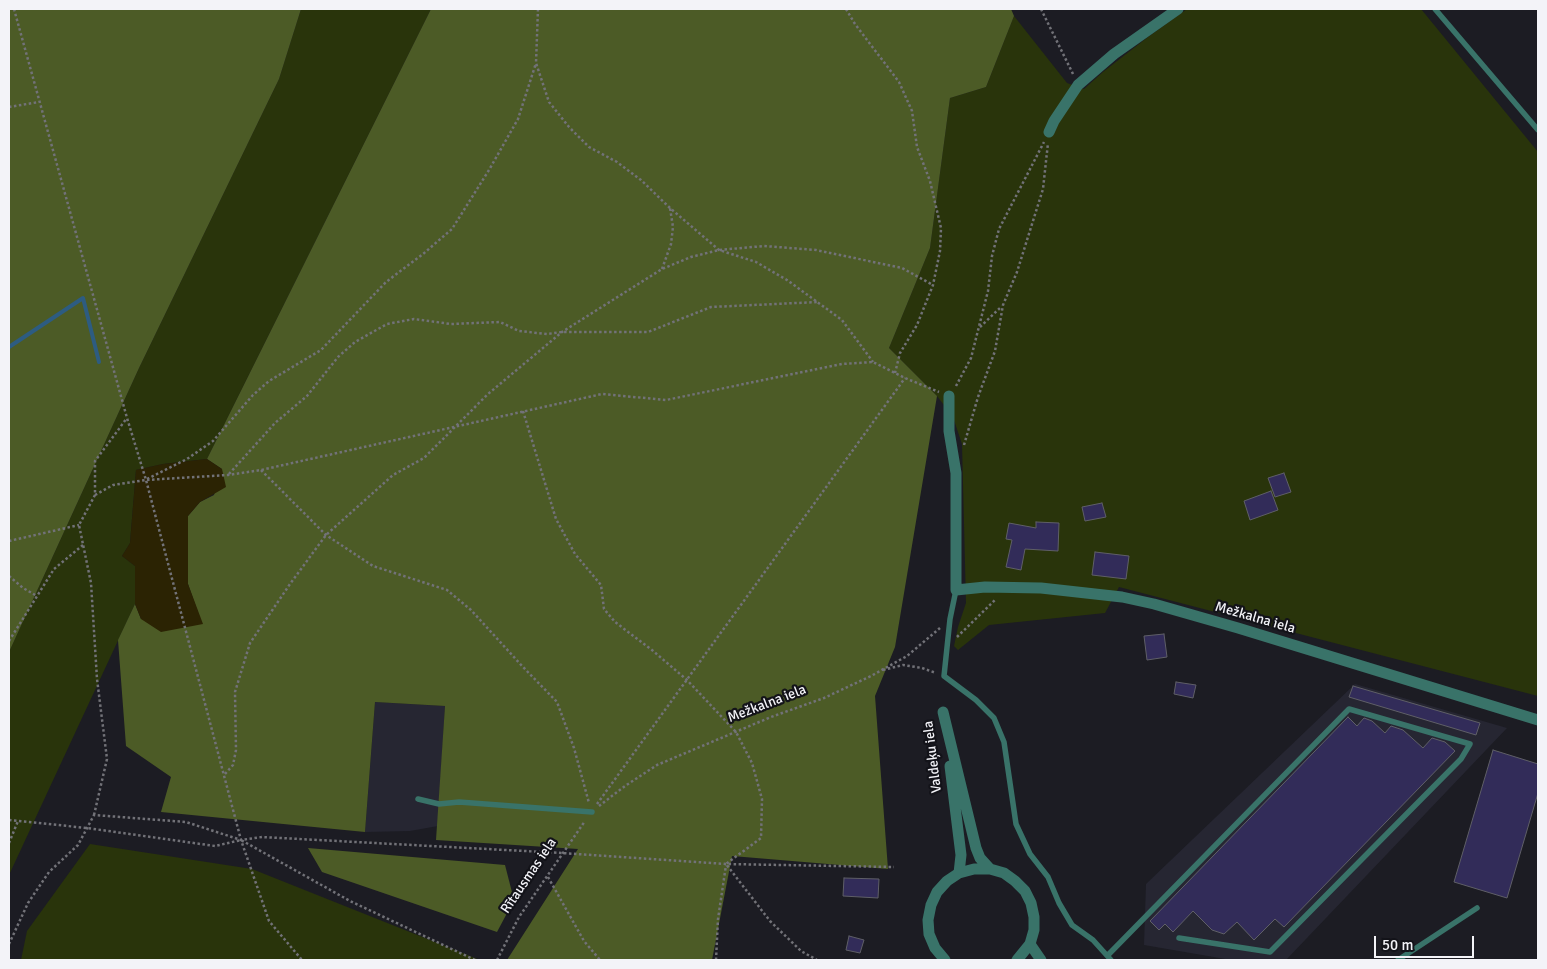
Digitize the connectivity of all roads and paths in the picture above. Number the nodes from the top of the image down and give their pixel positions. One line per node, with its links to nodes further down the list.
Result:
1 (14, 9): 9 (path)
2 (538, 9): 7 (path)
3 (846, 9): 16 (path)
4 (1040, 9): 8 (path)
5 (1178, 9): 8 (street)
6 (1435, 9): 11 (lane)
7 (536, 63): 13 (path); 31 (path)
8 (1078, 84): 12 (street)
9 (40, 102): 10 (path); 26 (path)
10 (9, 107)
11 (1538, 130)
12 (1049, 132): 18 (path); 19 (path)
13 (670, 208): 14 (path); 15 (path)
14 (719, 250): 15 (path); 16 (path); 17 (path)
15 (662, 268): 20 (path)
16 (933, 285): 22 (path)
17 (818, 302): 20 (path); 21 (path)
18 (1003, 306): 19 (path); 28 (path)
19 (979, 328): 24 (path)
20 (562, 332): 27 (path); 30 (path)
21 (873, 362): 22 (path); 25 (path)
22 (895, 373): 23 (path)
23 (905, 378): 24 (path); 46 (path, Rītausmas iela)
24 (950, 396): 39 (street)
25 (523, 411): 27 (path); 46 (path)
26 (127, 418): 31 (path); 32 (path)
27 (459, 425): 29 (path); 34 (path)
28 (964, 446)
29 (261, 470): 30 (path); 34 (path)
30 (228, 475): 31 (path)
31 (146, 480): 32 (path); 49 (path)
32 (94, 495): 33 (path)
33 (79, 525): 35 (path); 36 (path)
34 (326, 535): 49 (path); 51 (path)
35 (9, 541)
36 (83, 545): 40 (path); 52 (path)
37 (9, 576): 40 (path)
38 (1008, 588): 39 (street, Mežkalna iela); 43 (path); 47 (street, Mežkalna iela)
39 (956, 590): 41 (lane)
40 (37, 596): 42 (path)
41 (950, 619): 43 (lane); 44 (path, Mežkalna iela)
42 (9, 640)
43 (948, 646): 45 (lane)
44 (880, 671): 45 (path); 48 (path, Mežkalna iela)
45 (944, 676): 68 (lane)
46 (687, 680): 48 (path); 51 (path, Rītausmas iela)
47 (1538, 720)
48 (736, 732): 51 (path, Mežkalna iela); 59 (path)
49 (225, 774): 56 (path)
50 (418, 799): 51 (lane)
51 (592, 812): 58 (path, Rītausmas iela)
52 (94, 815): 55 (path); 56 (path)
53 (9, 820): 54 (path)
54 (18, 821): 55 (path); 57 (path)
55 (87, 828): 56 (path); 66 (path)
56 (241, 840): 58 (path); 69 (path); 70 (path)
57 (9, 843)
58 (562, 853): 59 (path); 63 (path, Rītausmas iela)
59 (726, 864): 60 (path); 73 (path); 74 (path)
60 (894, 867)
61 (990, 869): 62 (street); 62 (street, Valdeķu iela); 67 (street)
62 (959, 873): 75 (street)
63 (548, 877): 71 (path, Rītausmas iela); 72 (path)
64 (1477, 908): 78 (lane)
65 (1179, 938): 68 (lane)
66 (9, 944)
67 (1030, 944): 76 (street); 77 (street)
68 (1109, 958)
69 (302, 960)
70 (475, 960)
71 (496, 960)
72 (600, 960)
73 (716, 960)
74 (817, 960)
75 (944, 960)
76 (1017, 960)
77 (1041, 960)
78 (1398, 960)

